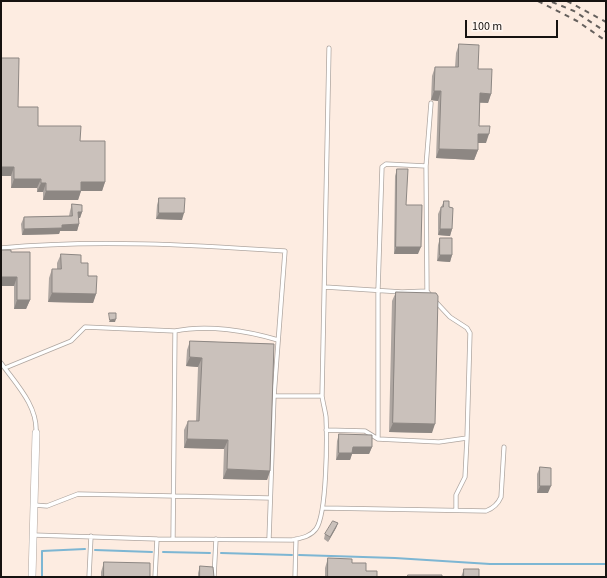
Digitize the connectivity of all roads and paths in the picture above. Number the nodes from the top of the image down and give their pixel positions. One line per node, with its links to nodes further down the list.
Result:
1 (329, 48): 5 (lane)
2 (431, 104): 3 (lane)
3 (426, 166): 6 (lane); 7 (lane)
4 (1, 248): 9 (lane)
5 (325, 287): 6 (lane); 13 (lane)
6 (378, 290): 7 (lane); 17 (lane)
7 (427, 291): 16 (lane)
8 (176, 331): 9 (lane); 11 (lane); 19 (lane)
9 (278, 340): 12 (lane)
10 (1, 363): 11 (lane)
11 (4, 368): 15 (lane)
12 (274, 396): 13 (lane); 20 (lane)
13 (322, 396): 14 (lane)
14 (326, 430): 17 (lane); 22 (lane)
15 (36, 432): 21 (street)
16 (467, 438): 17 (lane); 23 (lane)
17 (378, 439)
18 (504, 448): 23 (lane)
19 (174, 496): 20 (lane); 21 (lane); 27 (lane)
20 (270, 498): 30 (lane)
21 (34, 505): 24 (street)
22 (324, 508): 23 (lane); 29 (lane)
23 (456, 510)
24 (33, 535): 25 (lane); 31 (street)
25 (91, 536): 26 (lane); 32 (lane)
26 (158, 539): 27 (lane); 33 (lane)
27 (173, 539): 28 (lane)
28 (216, 539): 30 (lane); 34 (lane)
29 (296, 539): 30 (lane); 35 (lane)
30 (269, 540)
31 (32, 577)
32 (89, 577)
33 (155, 577)
34 (214, 577)
35 (295, 577)

